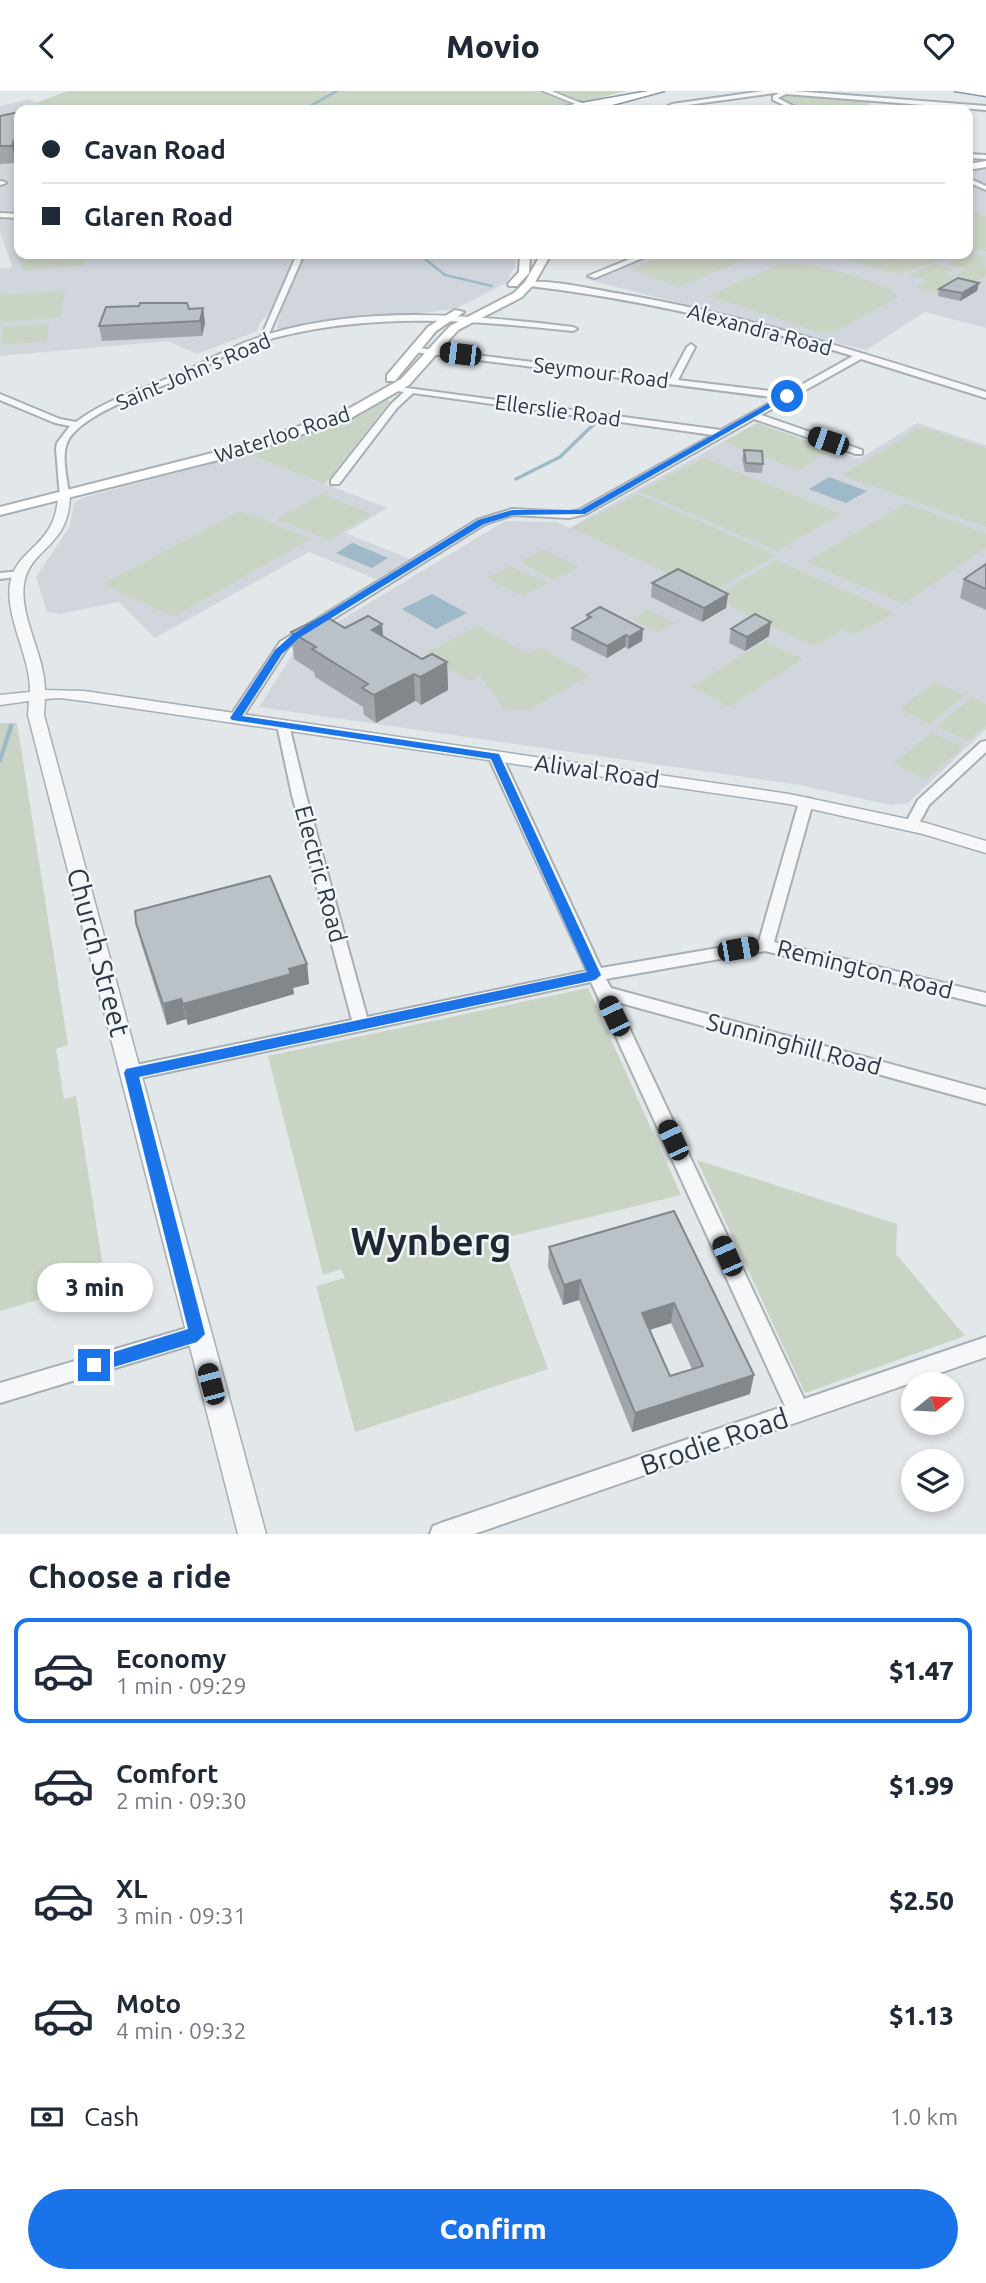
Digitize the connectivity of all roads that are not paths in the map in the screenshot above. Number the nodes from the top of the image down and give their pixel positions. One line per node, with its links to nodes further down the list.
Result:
1 (546, 91): 11 (street)
2 (639, 91): 12 (highway)
3 (660, 91): 10 (highway)
4 (959, 91): 8 (highway)
5 (972, 91): 8 (highway)
6 (758, 92): 7 (street); 9 (street); 15 (street)
7 (793, 93): 9 (street); 17 (street)
8 (986, 93)
9 (779, 94): 16 (street)
10 (612, 102): 13 (highway); 14 (highway)
11 (578, 105)
12 (589, 105)
13 (594, 105)
14 (594, 105)
15 (678, 105)
16 (785, 105)
17 (947, 105)
18 (298, 259): 27 (street)
19 (527, 259): 24 (main road, Waterloo Road)
20 (543, 259): 23 (main road)
21 (635, 259): 22 (street)
22 (592, 276)
23 (529, 284): 25 (main road, Waterloo Road); 31 (street, Alexandra Road)
24 (450, 317): 25 (street, Saint John's Road); 27 (street, Saint John's Road); 29 (main road, Waterloo Road)
25 (472, 318): 26 (street, Saint John's Road); 30 (main road, Waterloo Road)
26 (573, 329)
27 (266, 338): 39 (street, Saint John's Road)
28 (691, 347): 32 (street)
29 (414, 349): 30 (street, Seymour Road); 42 (main road, Waterloo Road)
30 (432, 351): 32 (street, Seymour Road); 33 (main road, Waterloo Road)
31 (860, 356): 35 (street, Alexandra Road); 36 (street)
32 (673, 381): 36 (street, Seymour Road)
33 (395, 389): 34 (street, Ellerslie Road); 42 (main road, Waterloo Road)
34 (410, 391): 40 (street, Ellerslie Road); 43 (street)
35 (986, 395)
36 (787, 396): 38 (street)
37 (0, 397): 39 (street)
38 (754, 416): 40 (street); 41 (street)
39 (79, 425): 44 (street, Saint John's Road)
40 (722, 433): 50 (street)
41 (859, 452)
42 (161, 469): 44 (main road, Waterloo Road)
43 (335, 482)
44 (64, 496): 45 (main road, Waterloo Road); 46 (street)
45 (0, 511)
46 (20, 574): 47 (street); 48 (street, Church Street)
47 (0, 576)
48 (37, 695): 49 (street, Aliwal Road); 50 (street, Aliwal Road); 62 (street, Church Street)
49 (0, 700)
50 (235, 718): 51 (street, Aliwal Road)
51 (283, 725): 53 (street, Aliwal Road); 61 (street, Electric Road)
52 (986, 745): 55 (street)
53 (495, 757): 54 (street, Aliwal Road); 58 (street)
54 (806, 802): 55 (street, Aliwal Road); 57 (street, Remington Road)
55 (911, 826): 56 (street, Aliwal Road)
56 (986, 848)
57 (765, 945): 58 (street); 60 (street, Remington Road)
58 (595, 975): 59 (street); 61 (street)
59 (603, 992): 63 (street, Sunninghill Road); 67 (street)
60 (986, 999)
61 (361, 1024): 62 (street)
62 (131, 1073): 64 (street, Church Street)
63 (986, 1097)
64 (197, 1334): 66 (street); 68 (street, Church Street)
65 (986, 1347): 67 (street, Brodie Road)
66 (0, 1393)
67 (799, 1412): 69 (street, Brodie Road)
68 (252, 1534)
69 (441, 1534)

